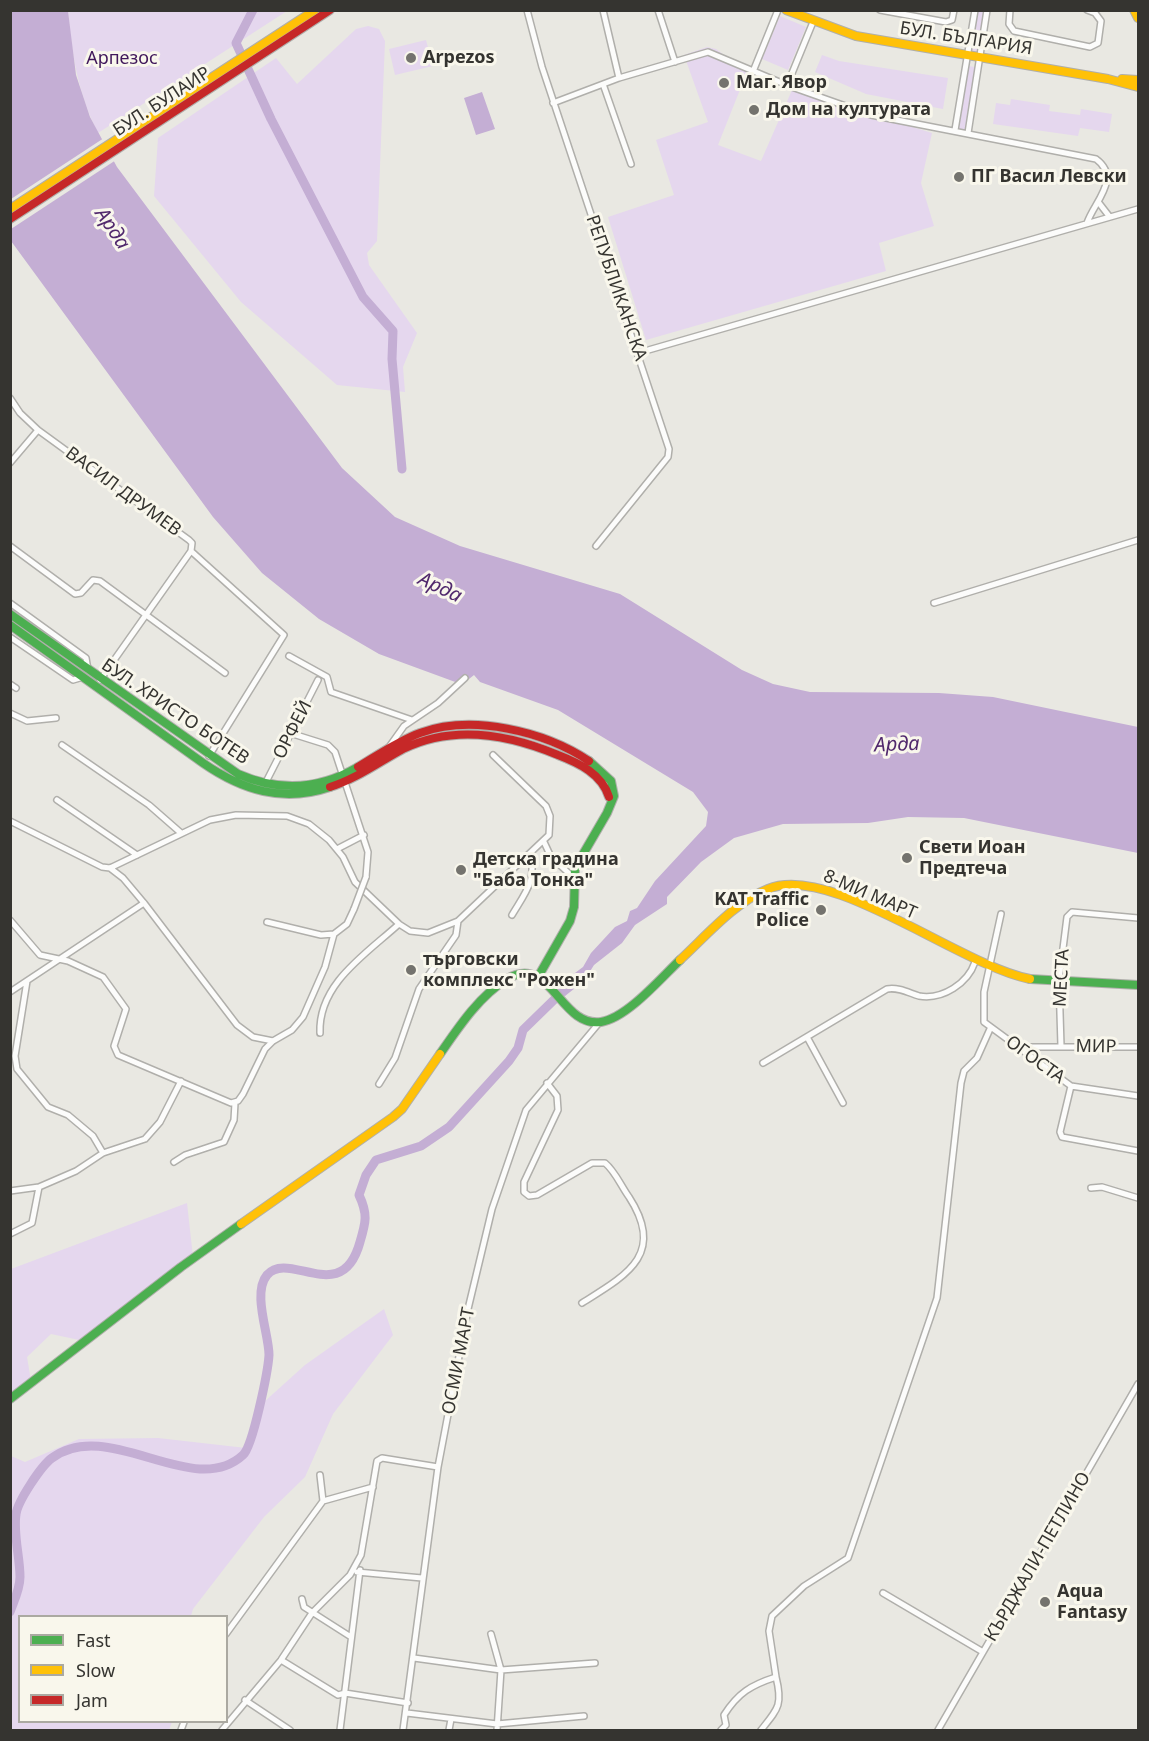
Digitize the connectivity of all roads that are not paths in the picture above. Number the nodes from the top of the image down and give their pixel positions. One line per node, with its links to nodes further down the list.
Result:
1 (315, 10): 18 (main road, БУЛ. БУЛАИР)
2 (330, 10): 18 (main road, БУЛ. БУЛАИР)
3 (526, 10): 29 (street, РЕПУБЛИКАНСКА)
4 (603, 10): 23 (street)
5 (658, 10): 21 (street)
6 (778, 10): 22 (street)
7 (880, 10): 8 (street)
8 (954, 10)
9 (975, 10): 19 (street)
10 (987, 10): 20 (street)
11 (1010, 10): 12 (street)
12 (1087, 10)
13 (1134, 10): 16 (main road)
14 (788, 11): 15 (main road, БУЛ. БЪЛГАРИЯ)
15 (801, 13): 17 (main road, БУЛ. БЪЛГАРИЯ)
16 (1138, 18)
17 (813, 22): 19 (main road, БУЛ. БЪЛГАРИЯ); 26 (street)
18 (297, 27): 35 (main road, БУЛ. БУЛАИР); 37 (main road, БУЛ. БУЛАИР)
19 (967, 54): 20 (main road, БУЛ. БЪЛГАРИЯ); 30 (street)
20 (980, 56): 24 (main road, БУЛ. БЪЛГАРИЯ); 31 (street)
21 (675, 62): 22 (street); 23 (street)
22 (754, 69): 26 (street)
23 (618, 78): 27 (street)
24 (1108, 79): 25 (main road, БУЛ. БЪЛГАРИЯ); 28 (main road, БУЛ. БЪЛГАРИЯ)
25 (1138, 80)
26 (788, 83): 30 (street)
27 (603, 84): 29 (street); 32 (street)
28 (1138, 87)
29 (553, 102): 39 (street, РЕПУБЛИКАНСКА)
30 (955, 130): 31 (street)
31 (968, 133): 33 (street)
32 (631, 164)
33 (1099, 202): 36 (street); 38 (street)
34 (1138, 208): 36 (street)
35 (10, 209)
36 (1109, 216): 38 (street)
37 (10, 219)
38 (1087, 223): 39 (street)
39 (638, 352): 45 (street, РЕПУБЛИКАНСКА)
40 (10, 398): 41 (street, ВАСИЛ ДРУМЕВ)
41 (38, 430): 42 (street); 46 (street, ВАСИЛ ДРУМЕВ)
42 (10, 463)
43 (1138, 540): 48 (street)
44 (10, 546): 50 (street)
45 (596, 546)
46 (191, 551): 50 (street); 66 (street, ВАСИЛ ДРУМЕВ)
47 (10, 603): 55 (street)
48 (933, 603)
49 (10, 614): 55 (main road, БУЛ. ХРИСТО БОТЕВ)
50 (145, 615): 54 (street); 58 (street)
51 (10, 625): 55 (main road, БУЛ. ХРИСТО БОТЕВ)
52 (10, 637): 55 (street)
53 (289, 656): 61 (street)
54 (225, 673)
55 (86, 674): 58 (main road, БУЛ. ХРИСТО БОТЕВ)
56 (465, 678): 61 (street)
57 (318, 680): 62 (street, ОРФЕЙ)
58 (98, 682): 66 (main road, БУЛ. ХРИСТО БОТЕВ); 67 (main road, БУЛ. ХРИСТО БОТЕВ)
59 (10, 713): 60 (street)
60 (56, 718)
61 (412, 720): 64 (street)
62 (293, 734): 67 (street); 68 (street, ОРФЕЙ)
63 (62, 745): 72 (street)
64 (389, 747): 67 (main road, БУЛ. ХРИСТО БОТЕВ); 70 (main road, БУЛ. ХРИСТО БОТЕВ)
65 (493, 755): 74 (street)
66 (209, 756): 67 (main road, БУЛ. ХРИСТО БОТЕВ)
67 (344, 779): 70 (main road, БУЛ. ХРИСТО БОТЕВ); 73 (street)
68 (267, 780)
69 (57, 800): 76 (street)
70 (610, 804): 79 (main road)
71 (10, 821): 78 (street)
72 (181, 833): 75 (street); 76 (street)
73 (364, 835): 75 (street); 88 (street, bridge)
74 (544, 842): 77 (street); 79 (street)
75 (337, 849): 87 (street)
76 (137, 855): 78 (street)
77 (529, 855): 82 (street); 85 (street)
78 (108, 868): 80 (street)
79 (573, 877): 92 (main road)
80 (144, 903): 89 (street); 101 (street)
81 (1001, 914): 91 (street, ОГОСТА)
82 (512, 915)
83 (1138, 918): 93 (street, МЕСТА)
84 (10, 920): 89 (street)
85 (458, 921): 87 (street); 108 (street)
86 (267, 922): 88 (street)
87 (399, 924): 99 (street)
88 (334, 934): 101 (street)
89 (62, 959): 94 (street); 106 (street)
90 (975, 962): 91 (main road, 8-МИ МАРТ); 97 (main road, 8-МИ МАРТ); 100 (street)
91 (990, 968): 93 (main road, 8-МИ МАРТ); 98 (street, ОГОСТА)
92 (542, 980): 97 (main road); 123 (main road)
93 (1059, 980): 95 (main road, 8-МИ МАРТ); 102 (street, МЕСТА)
94 (27, 981): 96 (street); 114 (street)
95 (1138, 986)
96 (10, 992)
97 (599, 1023): 107 (street, ОСМИ МАРТ)
98 (990, 1029): 103 (street, ОГОСТА); 142 (street, ОГОСТА)
99 (320, 1033)
100 (807, 1037): 105 (street); 112 (street)
101 (273, 1041): 111 (street)
102 (1061, 1046): 103 (street, МИР); 104 (street, МИР)
103 (1018, 1047): 109 (street, ОГОСТА)
104 (1138, 1047)
105 (763, 1063)
106 (181, 1081): 111 (street); 114 (street)
107 (547, 1083): 121 (street); 124 (street, ОСМИ МАРТ)
108 (379, 1084)
109 (1071, 1086): 110 (street); 113 (street, ОГОСТА)
110 (1138, 1096)
111 (235, 1103): 115 (street)
112 (843, 1103)
113 (1138, 1151)
114 (103, 1153): 116 (street)
115 (174, 1162)
116 (39, 1187): 118 (street); 120 (street)
117 (1091, 1188): 119 (street)
118 (10, 1191)
119 (1138, 1198)
120 (10, 1234)
121 (582, 1304)
122 (1138, 1384): 137 (street, КЪРДЖАЛИ-ПЕТЛИНО)
123 (10, 1399)
124 (438, 1467): 126 (street); 130 (street, ОСМИ МАРТ)
125 (320, 1475): 127 (street)
126 (373, 1487): 127 (street); 129 (street)
127 (323, 1501): 134 (street)
128 (360, 1570): 129 (street); 130 (street); 136 (street)
129 (350, 1575): 133 (street)
130 (422, 1578): 138 (street, ОСМИ МАРТ)
131 (883, 1593): 137 (street)
132 (302, 1599): 133 (street)
133 (312, 1613): 136 (street); 139 (street)
134 (228, 1631)
135 (491, 1634): 141 (street)
136 (351, 1637): 143 (street)
137 (983, 1652): 158 (street, КЪРДЖАЛИ-ПЕТЛИНО)
138 (414, 1658): 141 (street); 145 (street, ОСМИ МАРТ)
139 (281, 1660): 143 (street); 144 (street)
140 (595, 1664): 141 (street)
141 (501, 1670): 150 (street)
142 (776, 1677): 156 (street); 157 (street)
143 (345, 1693): 145 (street); 152 (street)
144 (245, 1700): 149 (street); 151 (street)
145 (408, 1703): 146 (street, ОСМИ МАРТ)
146 (407, 1713): 148 (street); 153 (street, ОСМИ МАРТ)
147 (584, 1716): 150 (street)
148 (451, 1719): 150 (street); 154 (street)
149 (228, 1723)
150 (497, 1724): 155 (street)
151 (290, 1731)
152 (340, 1731)
153 (403, 1731)
154 (449, 1731)
155 (496, 1731)
156 (721, 1731)
157 (761, 1731)
158 (938, 1731)

